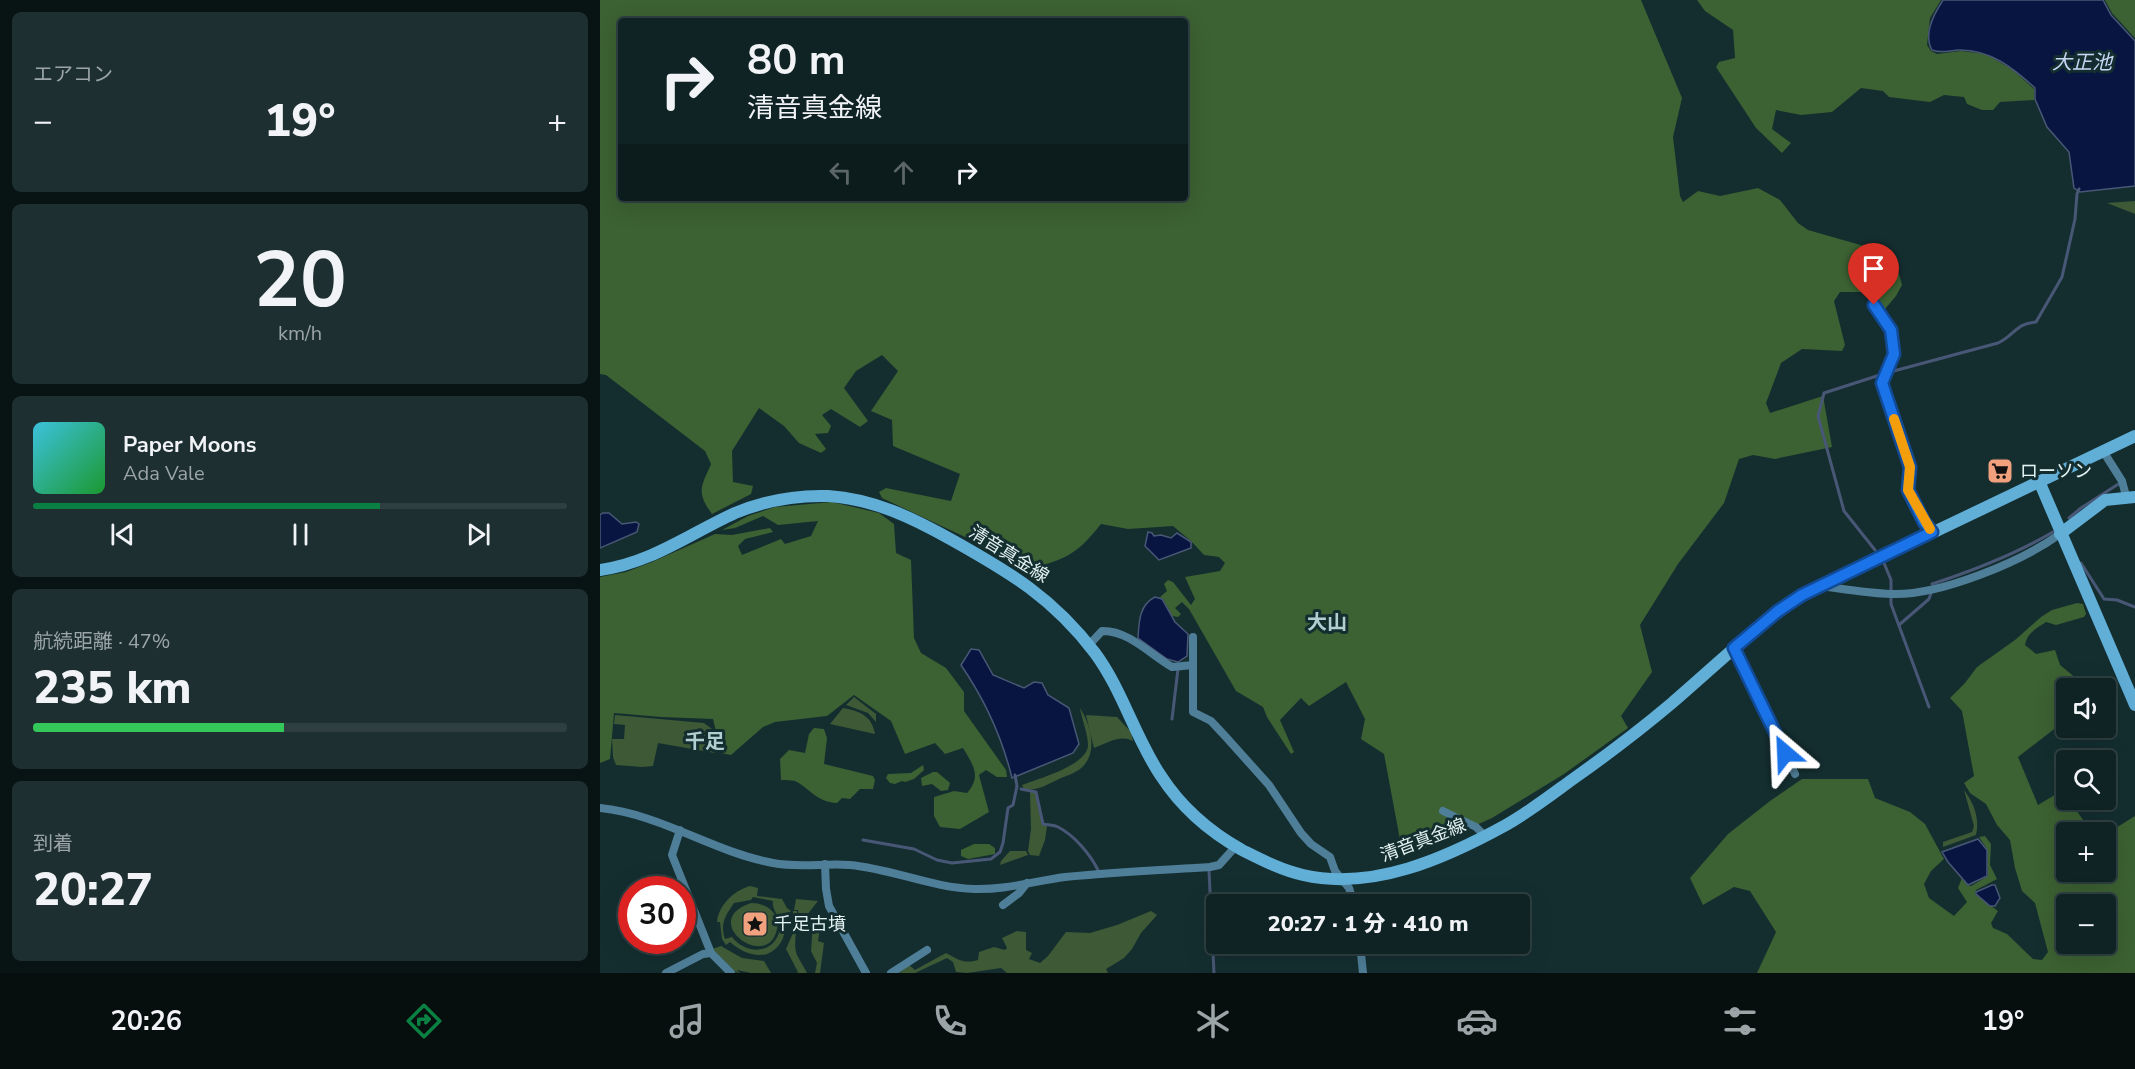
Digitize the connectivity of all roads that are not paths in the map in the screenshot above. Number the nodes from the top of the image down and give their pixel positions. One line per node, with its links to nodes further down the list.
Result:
1 (1874, 305): 6 (street)
2 (2135, 436): 3 (main road, 清音真金線)
3 (2103, 451): 4 (main road, 清音真金線); 5 (street)
4 (2038, 481): 6 (main road, 清音真金線); 7 (main road)
5 (2130, 496): 7 (main road)
6 (1932, 532): 9 (main road, 清音真金線)
7 (2060, 534): 9 (street); 14 (main road)
8 (600, 570): 11 (main road, 清音真金線)
9 (1818, 586): 12 (main road, 清音真金線)
10 (1193, 637): 13 (street)
11 (1088, 646): 13 (street); 20 (main road, 清音真金線)
12 (1734, 648): 15 (street); 19 (main road, 清音真金線)
13 (1193, 665): 22 (street)
14 (2135, 705)
15 (1795, 774)
16 (600, 808): 18 (street)
17 (1443, 811): 19 (street)
18 (680, 830): 21 (street); 27 (street)
19 (1484, 836): 22 (main road, 清音真金線)
20 (1236, 846): 22 (main road, 清音真金線); 23 (street)
21 (825, 864): 23 (street); 31 (street)
22 (1343, 880): 24 (street)
23 (1027, 883): 25 (street)
24 (1351, 894)
25 (1003, 905)
26 (927, 950): 32 (street)
27 (711, 953): 29 (street); 30 (street)
28 (1361, 954): 33 (street)
29 (666, 973)
30 (731, 973)
31 (866, 973)
32 (891, 973)
33 (1363, 973)

